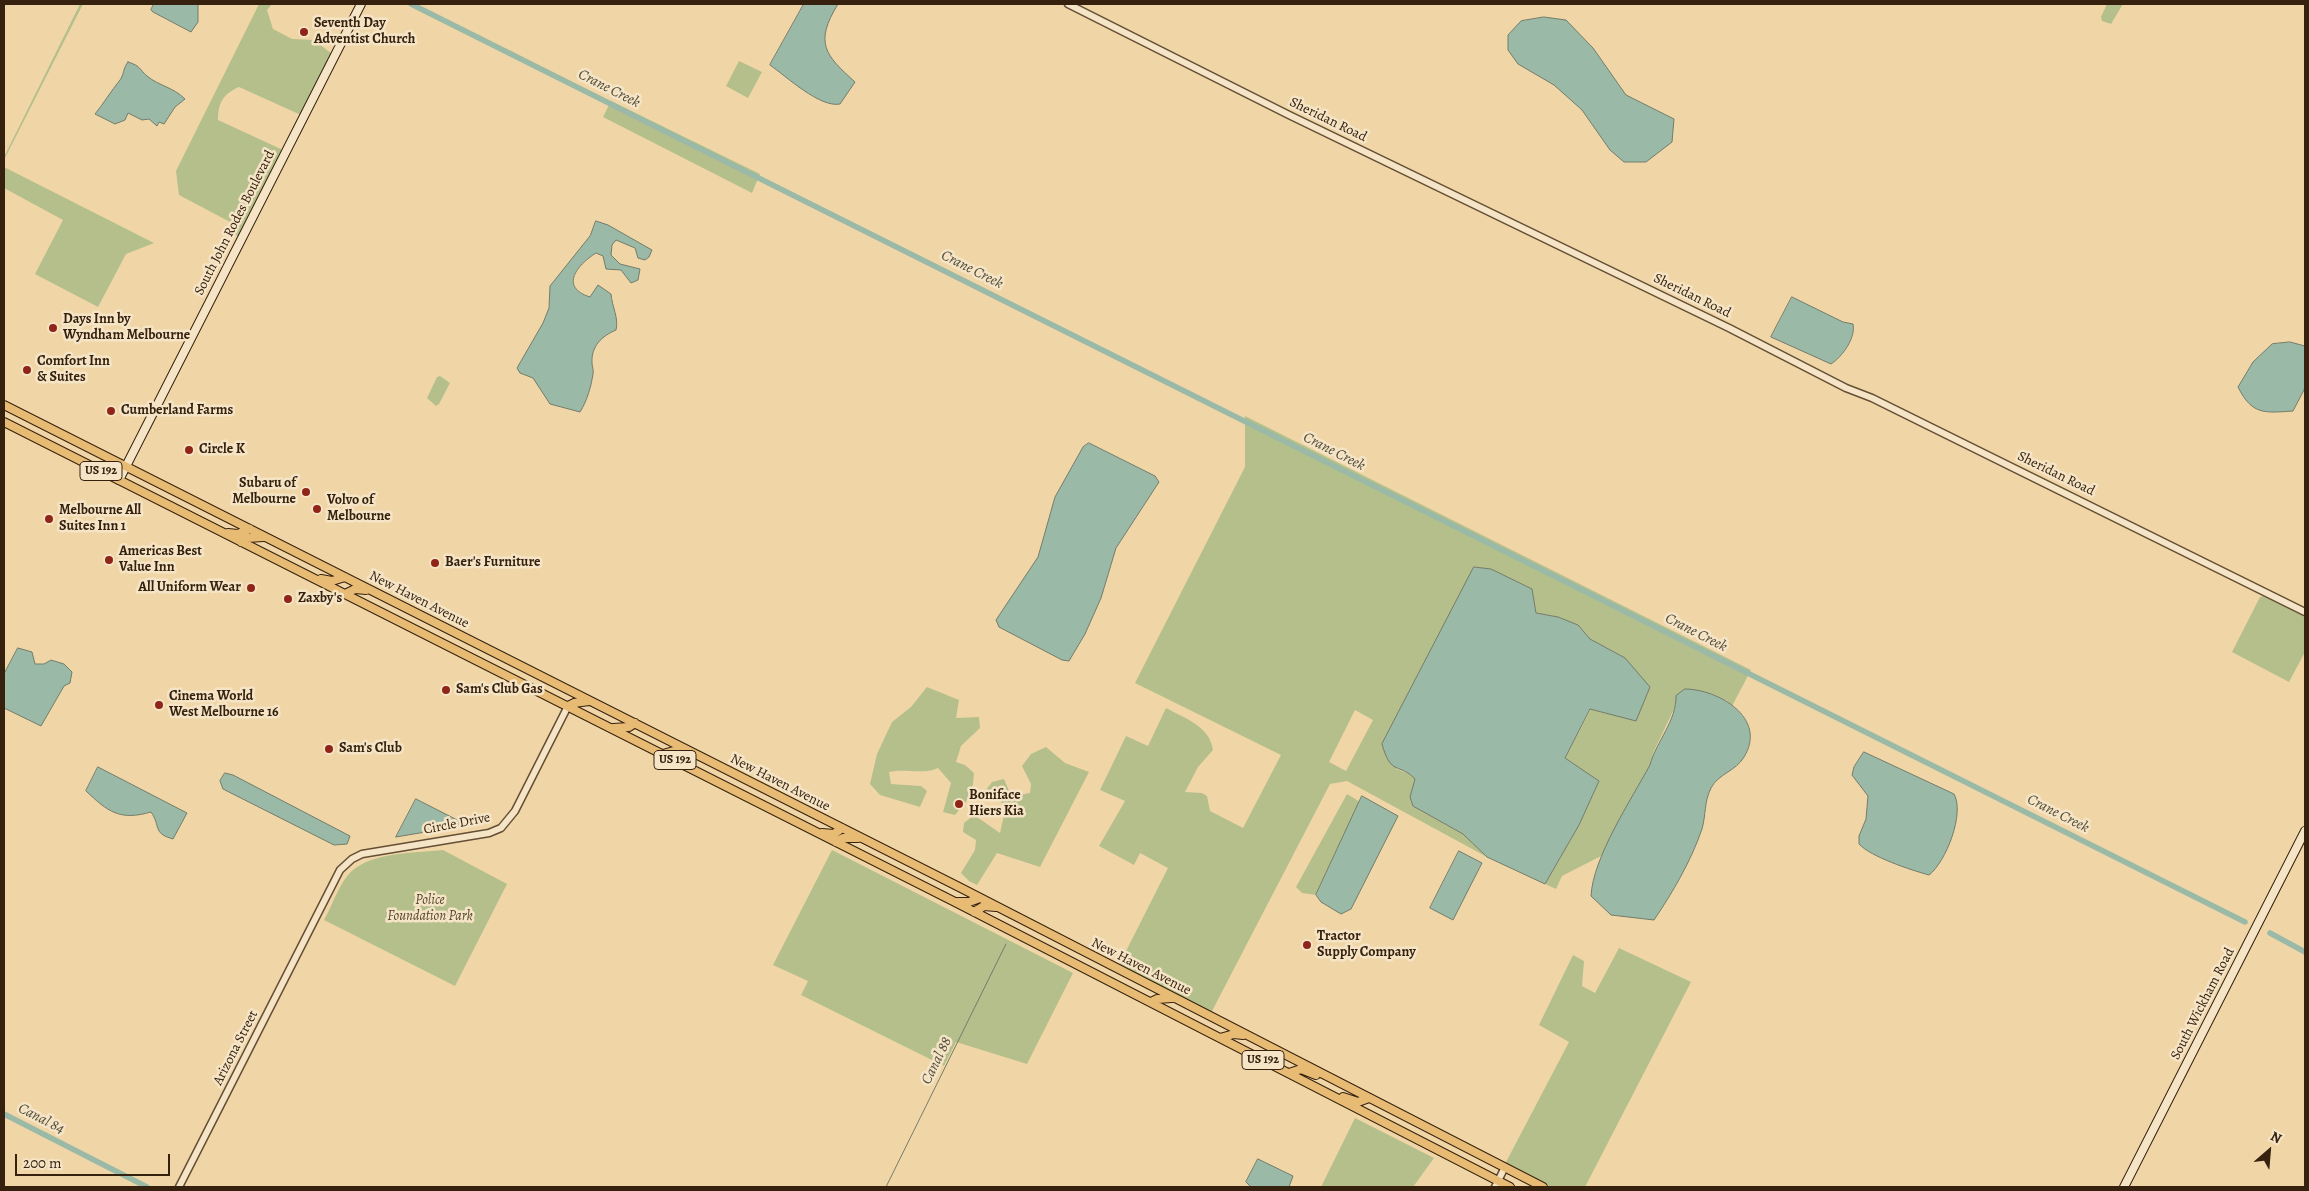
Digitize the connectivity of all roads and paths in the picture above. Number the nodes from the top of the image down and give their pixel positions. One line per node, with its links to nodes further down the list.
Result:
1 (361, 4): 5 (main road, South John Rodes Boulevard)
2 (1068, 4): 15 (street, Sheridan Road)
3 (4, 405): 5 (main road, New Haven Avenue / US 192)
4 (4, 422): 6 (main road, New Haven Avenue / US 192)
5 (126, 466): 6 (main road, South John Rodes Boulevard); 7 (main road, New Haven Avenue / US 192)
6 (119, 480): 8 (main road, New Haven Avenue / US 192)
7 (250, 529): 8 (main road); 9 (main road, New Haven Avenue / US 192)
8 (223, 532): 10 (main road, New Haven Avenue / US 192)
9 (268, 538): 10 (main road); 11 (main road, New Haven Avenue / US 192)
10 (241, 542): 12 (main road, New Haven Avenue / US 192)
11 (345, 577): 12 (main road); 13 (main road, New Haven Avenue / US 192)
12 (314, 578): 14 (main road, New Haven Avenue / US 192)
13 (373, 591): 14 (main road); 16 (main road, New Haven Avenue / US 192)
14 (345, 594): 17 (main road, New Haven Avenue / US 192)
15 (2305, 612)
16 (455, 632): 17 (main road); 18 (main road, New Haven Avenue / US 192)
17 (446, 645): 19 (main road, New Haven Avenue / US 192)
18 (557, 684): 19 (main road); 20 (main road, New Haven Avenue / US 192)
19 (529, 687): 21 (main road, New Haven Avenue / US 192)
20 (591, 701): 21 (main road); 22 (main road, New Haven Avenue / US 192)
21 (568, 706): 23 (main road, New Haven Avenue / US 192); 37 (street, Circle Drive)
22 (635, 723): 23 (main road); 24 (main road, New Haven Avenue / US 192)
23 (611, 728): 25 (main road, New Haven Avenue / US 192)
24 (689, 751): 25 (main road); 26 (main road, New Haven Avenue / US 192)
25 (663, 754): 27 (main road, New Haven Avenue / US 192)
26 (780, 796): 27 (main road); 28 (main road, New Haven Avenue / US 192)
27 (767, 807): 30 (main road, New Haven Avenue / US 192)
28 (842, 828): 30 (main road); 31 (main road, New Haven Avenue / US 192)
29 (2305, 831): 51 (main road, South Wickham Road)
30 (817, 832): 32 (main road, New Haven Avenue / US 192)
31 (863, 838): 32 (main road); 33 (main road, New Haven Avenue / US 192)
32 (836, 842): 34 (main road, New Haven Avenue / US 192)
33 (980, 898): 34 (main road); 35 (main road, New Haven Avenue / US 192)
34 (955, 902): 36 (main road, New Haven Avenue / US 192)
35 (998, 907): 36 (main road); 38 (main road, New Haven Avenue / US 192)
36 (974, 912): 39 (main road, New Haven Avenue / US 192)
37 (315, 919): 48 (street, Arizona Street)
38 (1177, 999): 39 (main road); 40 (main road, New Haven Avenue / US 192)
39 (1151, 1002): 41 (main road, New Haven Avenue / US 192)
40 (1250, 1036): 41 (main road); 43 (main road, New Haven Avenue / US 192)
41 (1220, 1038): 42 (main road, New Haven Avenue / US 192)
42 (1289, 1073): 43 (main road); 44 (main road, New Haven Avenue / US 192)
43 (1330, 1078): 45 (main road, New Haven Avenue / US 192)
44 (1313, 1086): 45 (main road); 47 (main road, New Haven Avenue / US 192)
45 (1369, 1098): 46 (main road, New Haven Avenue / US 192)
46 (1505, 1168): 47 (street); 50 (main road, New Haven Avenue / US 192)
47 (1496, 1184): 49 (main road, New Haven Avenue / US 192)
48 (179, 1187)
49 (1510, 1187)
50 (1543, 1187)
51 (2124, 1187)

